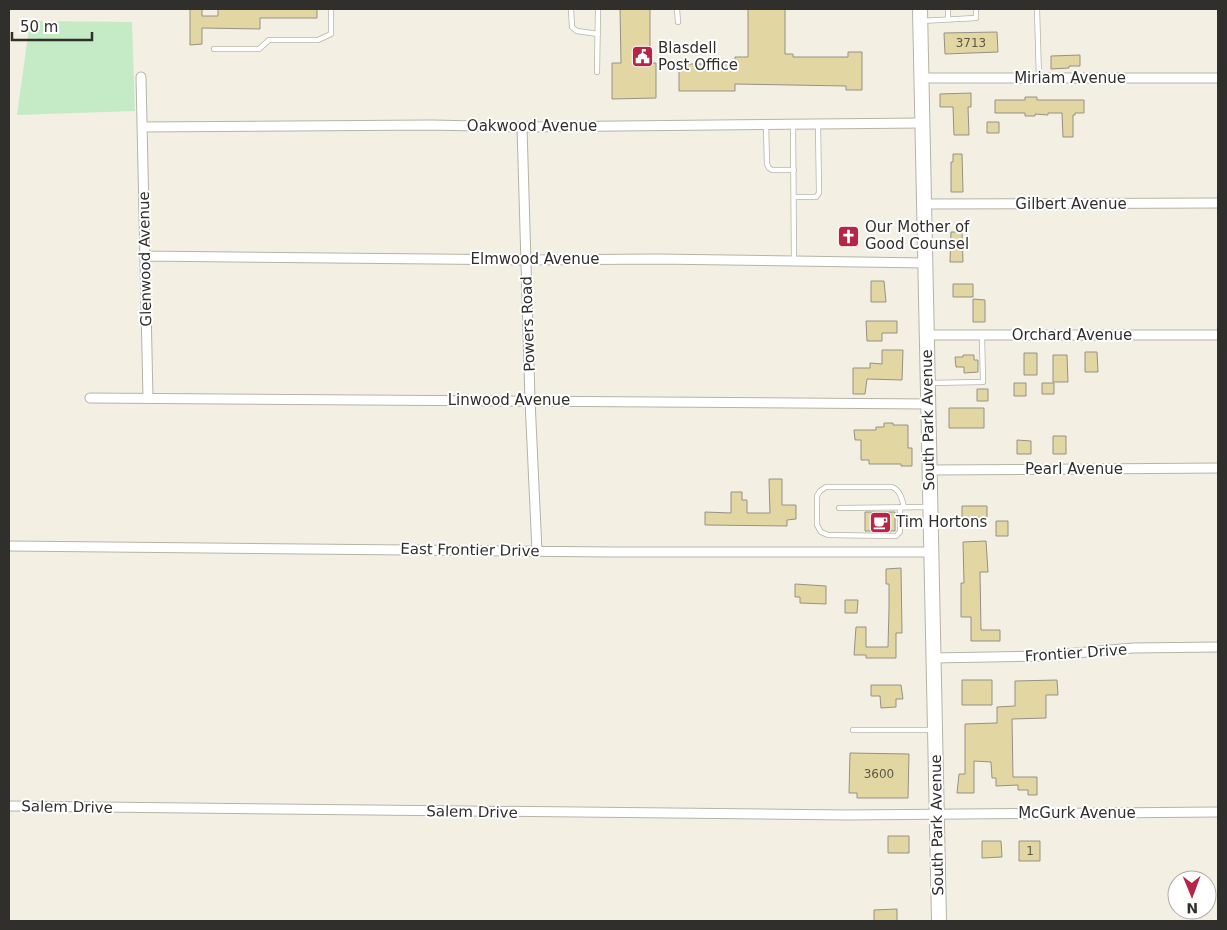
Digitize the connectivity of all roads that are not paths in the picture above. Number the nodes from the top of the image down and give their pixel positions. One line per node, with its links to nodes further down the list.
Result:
1 (331, 9): 12 (lane)
2 (570, 9): 11 (lane)
3 (598, 9): 11 (lane)
4 (677, 9): 10 (lane)
5 (948, 9): 9 (lane)
6 (976, 9): 9 (lane)
7 (1037, 9): 16 (lane)
8 (920, 15): 9 (lane); 15 (main road, South Park Avenue)
9 (948, 19)
10 (678, 22)
11 (598, 34): 13 (lane)
12 (214, 49)
13 (597, 72)
14 (141, 77): 19 (street, Glenwood Avenue)
15 (922, 78): 16 (street, Miriam Avenue); 18 (main road, South Park Avenue)
16 (1039, 78): 17 (street, Miriam Avenue)
17 (1218, 78)
18 (922, 123): 22 (street, Oakwood Avenue); 27 (main road, South Park Avenue)
19 (142, 124): 23 (street, Oakwood Avenue); 28 (street, Glenwood Avenue)
20 (766, 124): 21 (street, Oakwood Avenue); 23 (street, Oakwood Avenue); 24 (lane)
21 (794, 124): 22 (street, Oakwood Avenue); 24 (lane)
22 (818, 124): 25 (lane)
23 (522, 127): 29 (street, Powers Road)
24 (794, 170): 25 (lane)
25 (794, 196): 30 (lane)
26 (1218, 203): 27 (street, Gilbert Avenue)
27 (924, 204): 31 (main road, South Park Avenue)
28 (145, 256): 29 (street, Elmwood Avenue); 37 (street, Glenwood Avenue)
29 (526, 260): 30 (street, Elmwood Avenue); 38 (street, Powers Road)
30 (794, 262): 31 (street, Elmwood Avenue)
31 (925, 263): 32 (main road, South Park Avenue)
32 (926, 335): 33 (street, Orchard Avenue); 35 (main road, South Park Avenue)
33 (982, 335): 34 (street, Orchard Avenue); 35 (lane)
34 (1218, 335)
35 (928, 383): 39 (main road, South Park Avenue)
36 (90, 398): 37 (street, Linwood Avenue)
37 (148, 398): 38 (street, Linwood Avenue)
38 (530, 400): 39 (street, Linwood Avenue); 46 (street, Powers Road)
39 (928, 404): 41 (main road, South Park Avenue)
40 (1218, 468): 41 (street, Pearl Avenue)
41 (929, 470): 43 (main road, South Park Avenue)
42 (902, 507): 42 (lane); 43 (lane); 44 (lane)
43 (930, 507): 47 (main road, South Park Avenue)
44 (839, 508)
45 (9, 546): 46 (street, East Frontier Drive)
46 (537, 551): 47 (street, East Frontier Drive)
47 (931, 552): 49 (main road, South Park Avenue)
48 (1218, 647): 49 (street, Frontier Drive)
49 (933, 658): 51 (main road, South Park Avenue)
50 (853, 730): 51 (lane)
51 (935, 730): 54 (main road, South Park Avenue)
52 (9, 806): 54 (street, Salem Drive)
53 (1218, 812): 54 (street, McGurk Avenue)
54 (936, 814): 55 (main road, South Park Avenue)
55 (939, 921)

